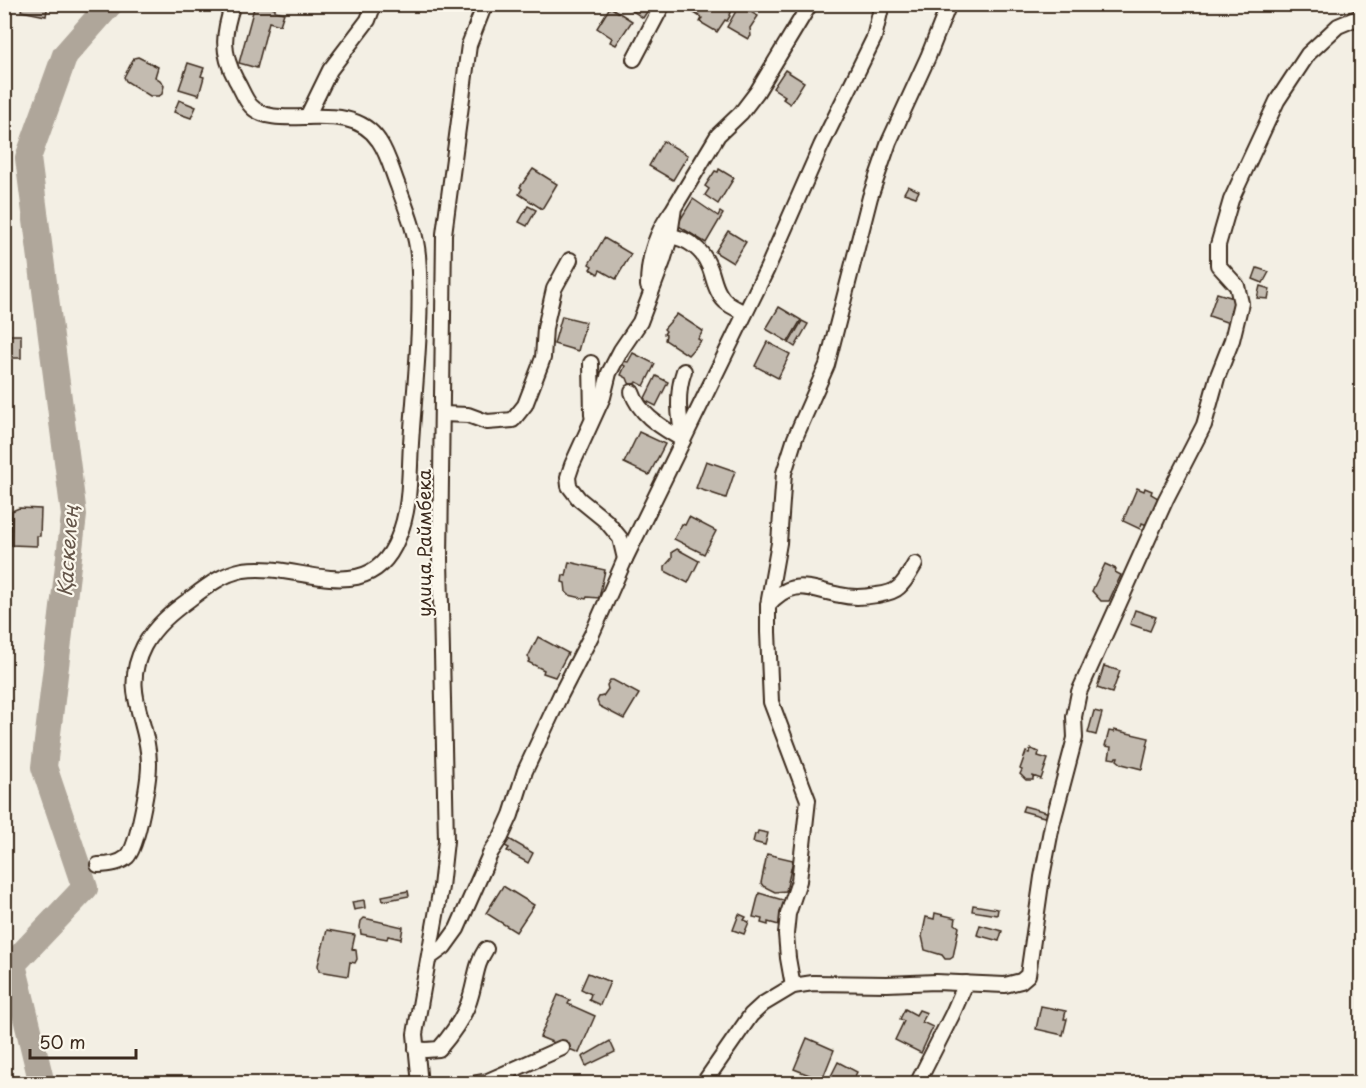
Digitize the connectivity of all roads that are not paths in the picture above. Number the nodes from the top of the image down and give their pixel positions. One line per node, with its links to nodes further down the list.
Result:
1 (233, 4): 10 (street)
2 (374, 4): 10 (street)
3 (485, 4): 19 (street, улица Раймбека)
4 (663, 4): 9 (street)
5 (810, 4): 11 (street)
6 (882, 4): 15 (street)
7 (949, 4): 24 (street)
8 (1362, 16): 28 (street)
9 (634, 58)
10 (307, 117): 25 (street)
11 (674, 208): 12 (street); 14 (street)
12 (669, 236): 14 (street); 15 (street)
13 (570, 260): 19 (street)
14 (649, 297): 20 (street)
15 (745, 313): 21 (street)
16 (591, 363): 20 (street)
17 (684, 370): 21 (street)
18 (632, 392): 21 (street)
19 (442, 414): 27 (street, улица Раймбека)
20 (592, 420): 22 (street)
21 (683, 440): 22 (street)
22 (625, 559): 27 (street)
23 (915, 564): 24 (street)
24 (768, 605): 29 (street)
25 (98, 865)
26 (486, 949): 31 (street)
27 (429, 958): 31 (street, улица Раймбека)
28 (966, 983): 29 (street); 35 (street)
29 (793, 986): 34 (street)
30 (562, 1048): 33 (street)
31 (416, 1049): 32 (street, улица Раймбека)
32 (420, 1083)
33 (472, 1083)
34 (703, 1083)
35 (917, 1083)

